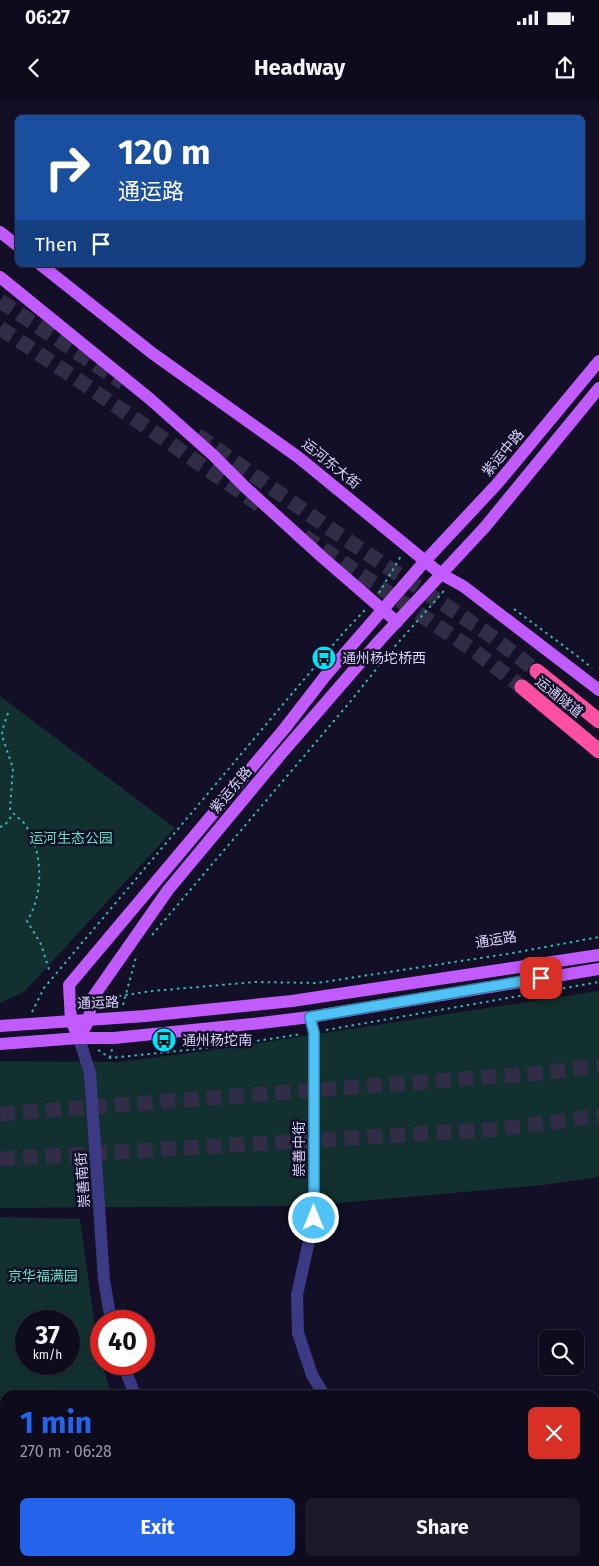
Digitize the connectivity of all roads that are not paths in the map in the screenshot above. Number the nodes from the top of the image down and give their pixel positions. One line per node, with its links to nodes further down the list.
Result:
1 (0, 232): 2 (main road)
2 (15, 244)
3 (44, 267): 7 (main road, 运河东大街)
4 (0, 277): 9 (main road)
5 (599, 361): 7 (main road, 紫运中路)
6 (599, 388): 8 (main road)
7 (425, 561): 8 (main road, 运河东大街); 9 (main road, 紫运东路)
8 (441, 574): 10 (main road, 紫运东路); 13 (main road, 运河东大街)
9 (379, 605): 10 (main road); 20 (main road, 紫运东路)
10 (397, 622): 19 (main road, 紫运东路)
11 (537, 671): 14 (highway, 运通隧道)
12 (522, 687): 15 (highway, 运通隧道)
13 (599, 690)
14 (599, 721)
15 (599, 751)
16 (599, 955): 19 (main road, 通运路)
17 (599, 969): 18 (main road)
18 (310, 1017): 22 (main road); 27 (street, 崇善中街)
19 (89, 1020): 20 (main road, 通运路); 22 (main road, 紫运东路)
20 (71, 1021): 21 (main road, 通运路); 22 (main road, 紫运东路)
21 (0, 1026)
22 (79, 1038): 23 (main road); 24 (street, 崇善南街)
23 (0, 1044)
24 (109, 1310)
25 (127, 1375): 26 (street)
26 (133, 1390)
27 (321, 1390)

